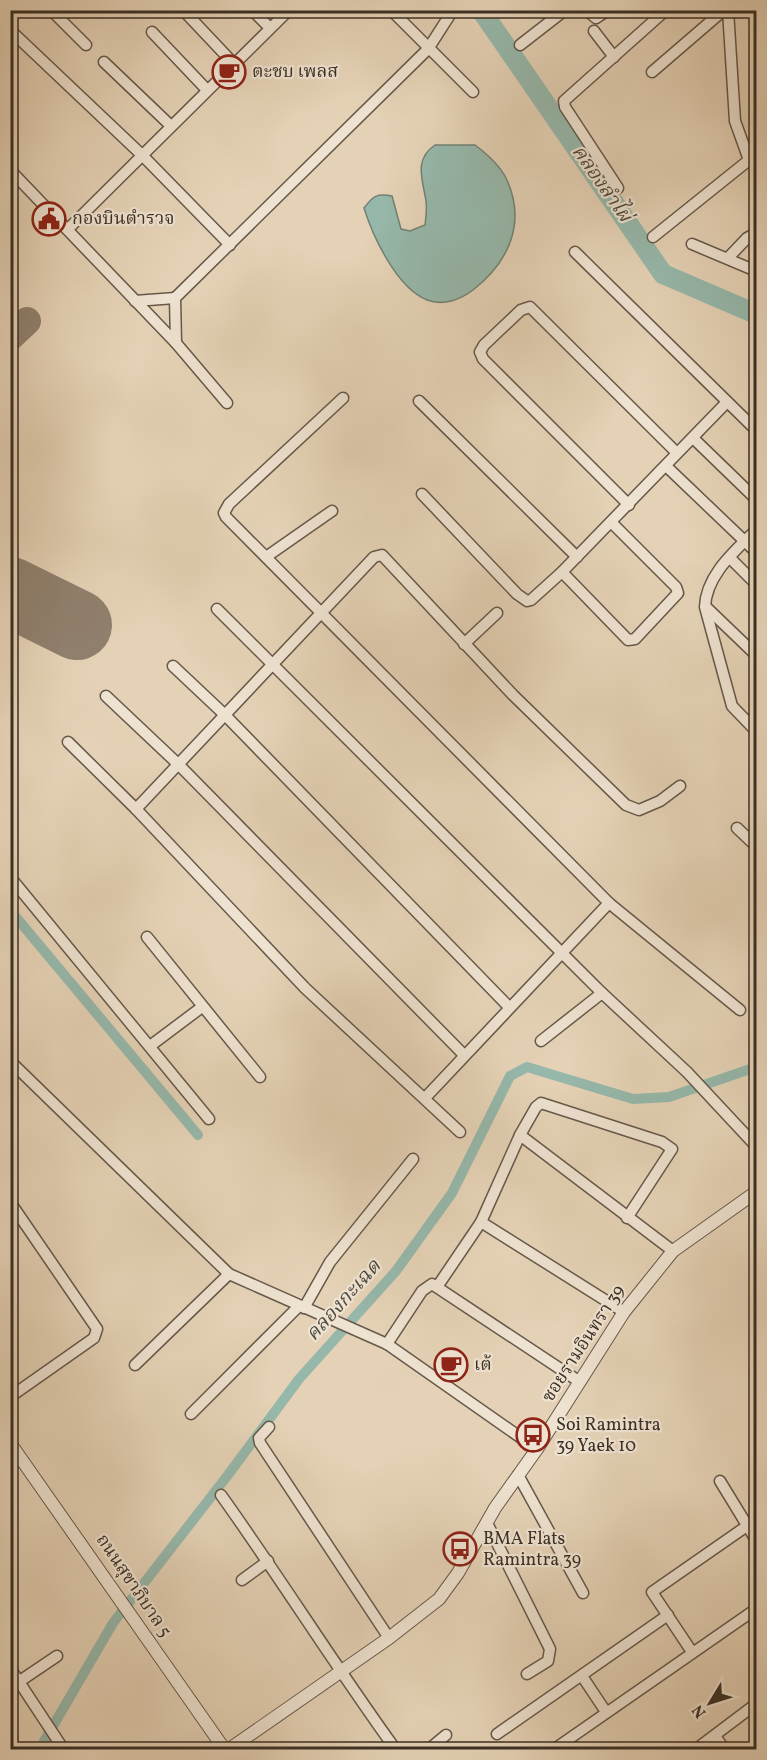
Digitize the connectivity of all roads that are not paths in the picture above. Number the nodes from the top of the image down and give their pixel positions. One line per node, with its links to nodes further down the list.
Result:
1 (51, 10): 16 (street)
2 (183, 10): 21 (street)
3 (252, 10): 12 (street)
4 (289, 10): 12 (street)
5 (391, 10): 18 (street)
6 (565, 10): 17 (street)
7 (586, 10): 8 (street)
8 (608, 10)
9 (666, 10): 19 (street)
10 (726, 10): 22 (street); 31 (street)
11 (454, 12): 18 (street)
12 (270, 28): 21 (street)
13 (10, 30): 26 (street)
14 (594, 31): 19 (street)
15 (152, 32): 23 (street)
16 (86, 45)
17 (520, 45)
18 (428, 49): 24 (street); 33 (street)
19 (614, 57): 28 (street)
20 (104, 62): 25 (street)
21 (234, 64): 23 (street)
22 (652, 72)
23 (207, 90): 25 (street)
24 (472, 92)
25 (171, 126): 26 (street)
26 (143, 156): 29 (street); 33 (street)
27 (10, 170): 29 (street)
28 (618, 188)
29 (68, 229): 38 (street)
30 (756, 233): 35 (street)
31 (653, 237)
32 (692, 244): 35 (street)
33 (230, 245): 37 (street)
34 (575, 252): 42 (street)
35 (728, 258): 36 (street)
36 (756, 271)
37 (175, 298): 38 (street); 39 (street)
38 (135, 301): 39 (street)
39 (176, 343): 43 (street)
40 (343, 398): 56 (street)
41 (419, 401): 57 (street)
42 (727, 402): 44 (street); 45 (street)
43 (227, 403)
44 (752, 426)
45 (693, 438): 46 (street); 49 (street)
46 (677, 453): 47 (street); 50 (street)
47 (666, 466): 50 (street); 54 (street)
48 (422, 494): 59 (street)
49 (756, 499)
50 (629, 505): 52 (street)
51 (332, 511): 56 (street)
52 (611, 522): 57 (street); 59 (street)
53 (756, 530): 54 (street)
54 (745, 541): 55 (street); 58 (street)
55 (756, 552)
56 (266, 557): 63 (street)
57 (578, 557): 59 (street)
58 (730, 558): 60 (street); 61 (street)
59 (562, 572)
60 (756, 584)
61 (705, 607): 66 (street); 71 (street)
62 (217, 609): 67 (street)
63 (322, 611): 65 (street); 67 (street); 79 (street)
64 (497, 613): 65 (street)
65 (465, 644): 74 (street)
66 (756, 655)
67 (274, 664): 70 (street); 81 (street)
68 (172, 666): 70 (street)
69 (106, 696): 73 (street)
70 (225, 716): 73 (street); 84 (street)
71 (756, 731)
72 (68, 742): 75 (street)
73 (179, 765): 75 (street); 88 (street)
74 (680, 786)
75 (136, 809): 91 (street)
76 (737, 828): 77 (street)
77 (756, 846)
78 (10, 877): 87 (street)
79 (609, 903): 81 (street); 85 (street)
80 (147, 937): 83 (street)
81 (560, 952): 82 (street); 84 (street)
82 (602, 993): 86 (street); 95 (street)
83 (202, 1007): 87 (street); 90 (street)
84 (509, 1007): 88 (street)
85 (740, 1010)
86 (541, 1041)
87 (150, 1046): 92 (street)
88 (464, 1055): 91 (street)
89 (10, 1062): 102 (street)
90 (260, 1077)
91 (425, 1098): 93 (street)
92 (209, 1119)
93 (460, 1131)
94 (520, 1135): 99 (street); 99 (street); 100 (street)
95 (756, 1146)
96 (413, 1159): 104 (street)
97 (756, 1192): 101 (street, ซอยรามอินทรา 39)
98 (10, 1202): 109 (street)
99 (627, 1218): 101 (street)
100 (481, 1222): 103 (street); 105 (street)
101 (673, 1251): 105 (street, ซอยรามอินทรา 39)
102 (229, 1274): 104 (street); 107 (street)
103 (437, 1287): 106 (street); 108 (street)
104 (302, 1307): 106 (street); 110 (street)
105 (624, 1312): 108 (street, ซอยรามอินทรา 39)
106 (387, 1344): 113 (street)
107 (135, 1365)
108 (580, 1382): 113 (street, ซอยรามอินทรา 39)
109 (10, 1397)
110 (190, 1414)
111 (269, 1427): 125 (street)
112 (10, 1443): 139 (street, ถนนสุขาภิบาล 5)
113 (537, 1449): 114 (street, ซอยรามอินทรา 39)
114 (518, 1475): 117 (street, ซอยรามอินทรา 39); 122 (street)
115 (720, 1482): 118 (street)
116 (221, 1494): 120 (street)
117 (487, 1523): 125 (street, ซอยรามอินทรา 39); 130 (street)
118 (747, 1526): 119 (street); 124 (street)
119 (756, 1540)
120 (268, 1561): 121 (street); 129 (street)
121 (242, 1580)
122 (583, 1593)
123 (756, 1609): 126 (street)
124 (668, 1615): 126 (street); 131 (street)
125 (389, 1638): 129 (street, ซอยรามอินทรา 39)
126 (692, 1652): 134 (street)
127 (57, 1656): 132 (street)
128 (10, 1668): 132 (street)
129 (340, 1672): 139 (street, ซอยรามอินทรา 39); 140 (street)
130 (527, 1674)
131 (582, 1676): 134 (street); 135 (street)
132 (20, 1682): 138 (street)
133 (756, 1704): 137 (street)
134 (606, 1712): 142 (street)
135 (497, 1734)
136 (446, 1735): 141 (street)
137 (715, 1736): 143 (street); 144 (street)
138 (61, 1745)
139 (227, 1749)
140 (396, 1749)
141 (428, 1749)
142 (553, 1749)
143 (695, 1749)
144 (725, 1749)

